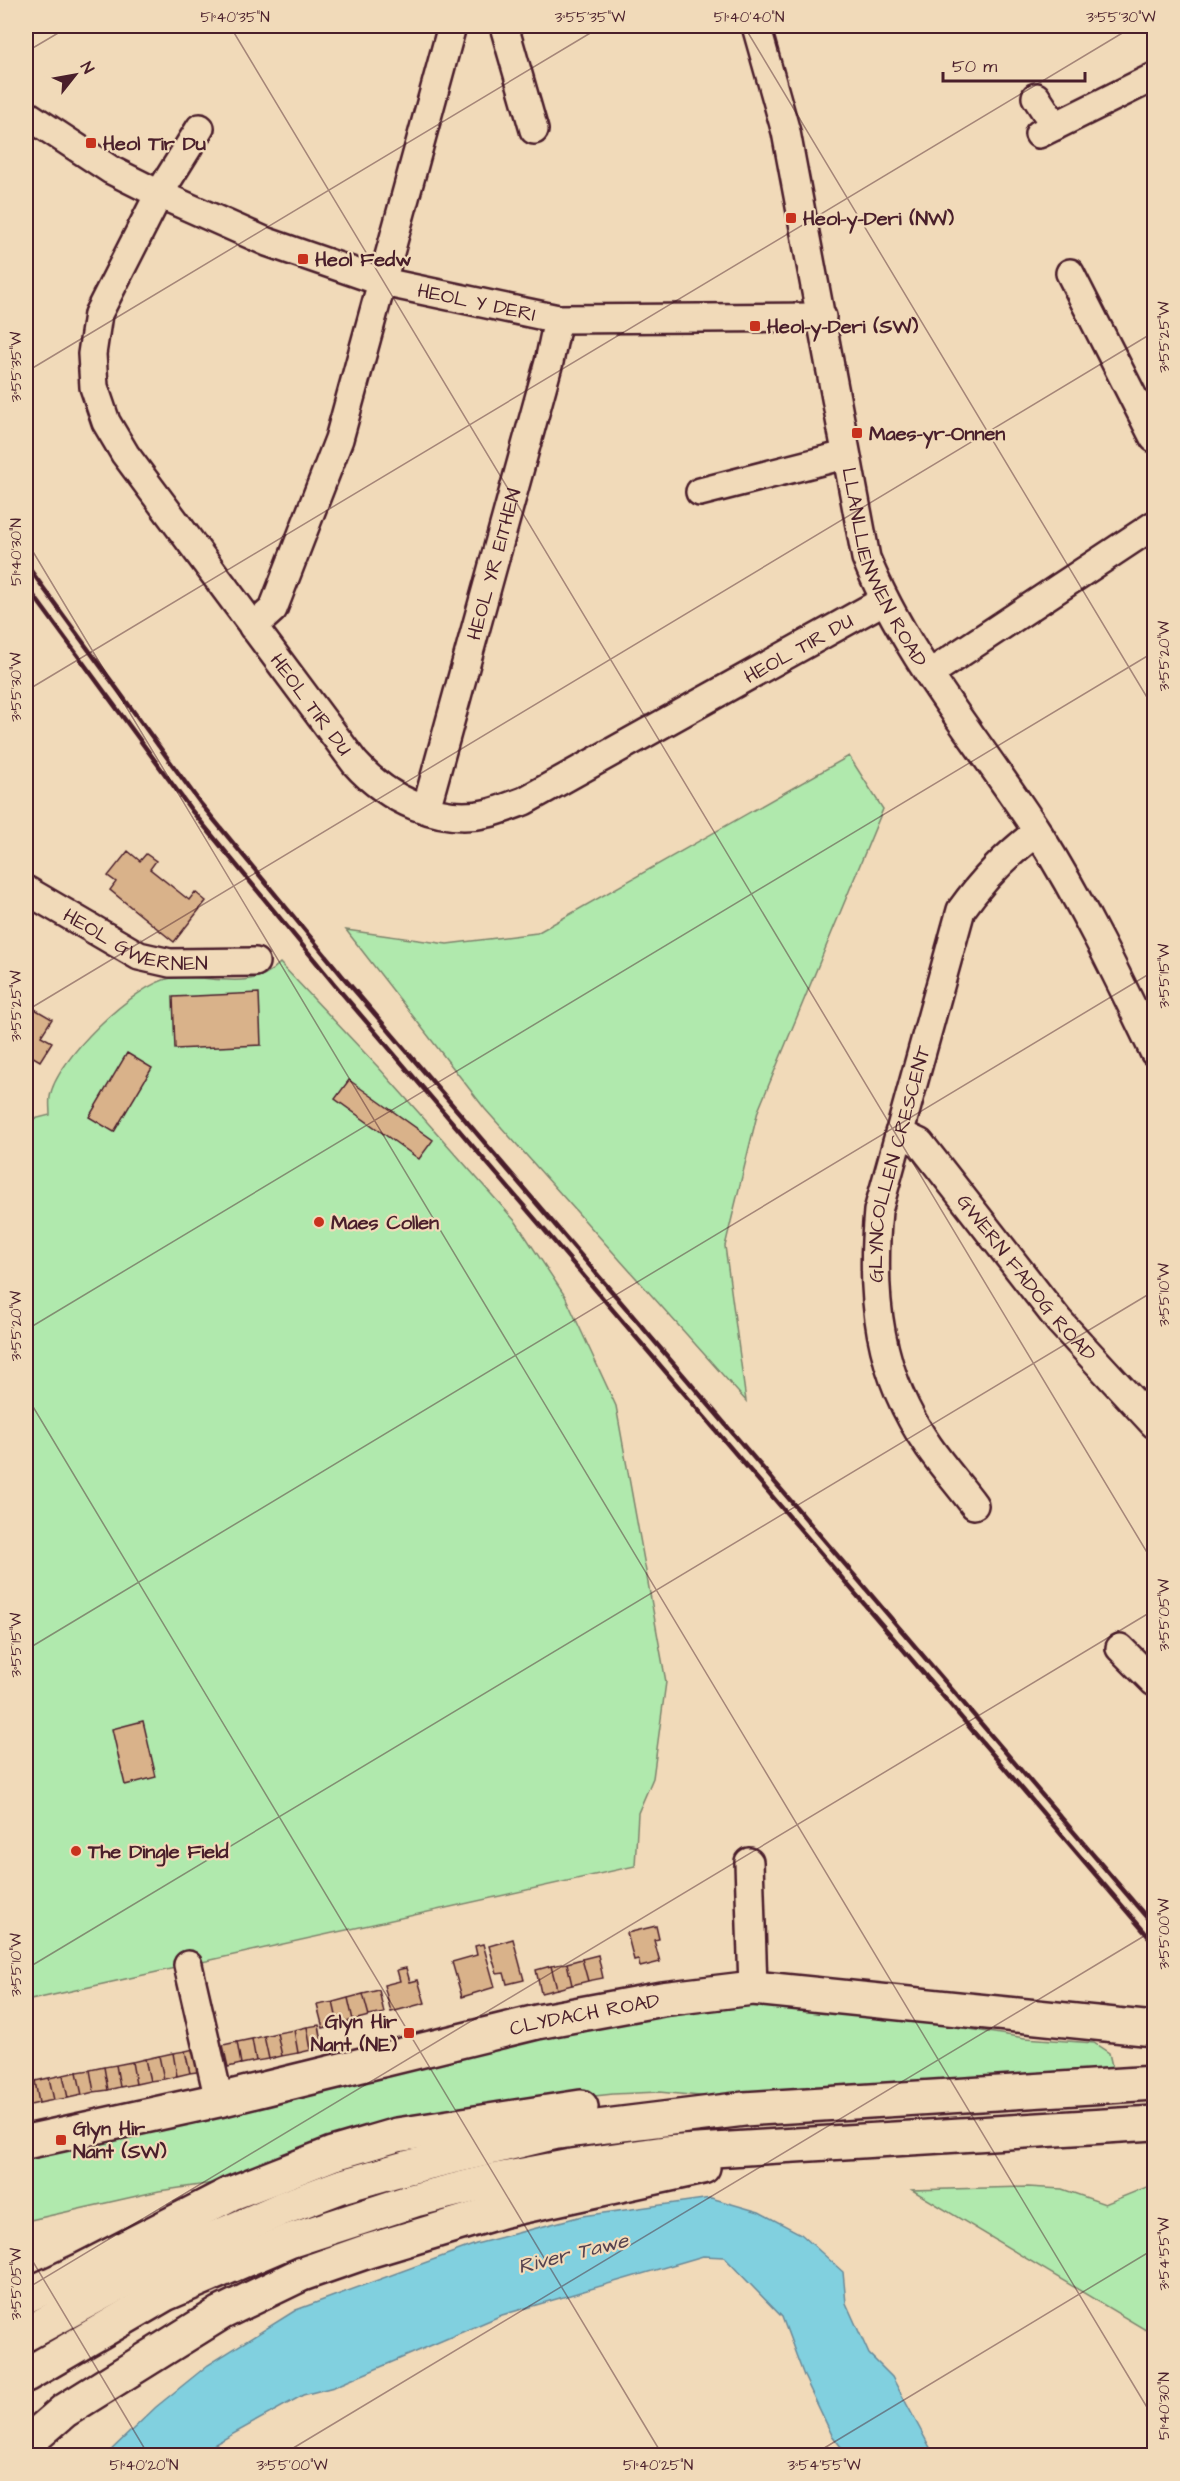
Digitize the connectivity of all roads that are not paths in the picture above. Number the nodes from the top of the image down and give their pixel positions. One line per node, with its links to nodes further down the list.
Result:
1 (452, 26): 11 (street)
2 (504, 26): 8 (street)
3 (756, 26): 12 (street, LLANLLIENWEN ROAD)
4 (1155, 76): 5 (street)
5 (1036, 97)
6 (26, 114): 9 (street, HEOL Y DERI)
7 (200, 128): 9 (street, HEOL TIR DU)
8 (534, 130)
9 (159, 194): 11 (street, HEOL Y DERI); 19 (street, HEOL TIR DU)
10 (1070, 272): 14 (street)
11 (383, 282): 13 (street, HEOL Y DERI); 19 (street)
12 (822, 317): 13 (street, HEOL Y DERI); 15 (street, LLANLLIENWEN ROAD)
13 (558, 318): 21 (street, HEOL YR EITHEN)
14 (1155, 438)
15 (845, 455): 16 (street); 18 (street, LLANLLIENWEN ROAD)
16 (700, 492)
17 (1155, 525): 20 (street)
18 (883, 602): 20 (street, LLANLLIENWEN ROAD); 21 (street, HEOL TIR DU)
19 (253, 627): 21 (street, HEOL TIR DU)
20 (929, 674): 22 (street, LLANLLIENWEN ROAD)
21 (426, 809)
22 (1037, 832): 25 (street, LLANLLIENWEN ROAD); 26 (street, GLYNCOLLEN CRESCENT)
23 (26, 890): 24 (street, HEOL GWERNEN)
24 (255, 962)
25 (1155, 1052)
26 (899, 1133): 27 (street, GWERN FADOG ROAD); 28 (street, GLYNCOLLEN CRESCENT)
27 (1155, 1424)
28 (974, 1505)
29 (1120, 1648): 30 (street)
30 (1155, 1682)
31 (749, 1862): 33 (street)
32 (188, 1965): 36 (street)
33 (753, 1988): 34 (main road, CLYDACH ROAD); 36 (main road, CLYDACH ROAD)
34 (1155, 2029)
35 (1155, 2083): 37 (main road)
36 (219, 2100): 39 (main road, CLYDACH ROAD)
37 (744, 2109): 41 (main road); 42 (main road)
38 (1155, 2123): 40 (main road)
39 (26, 2142)
40 (822, 2142): 43 (main road); 44 (main road)
41 (26, 2296)
42 (26, 2334)
43 (26, 2375)
44 (26, 2445)

